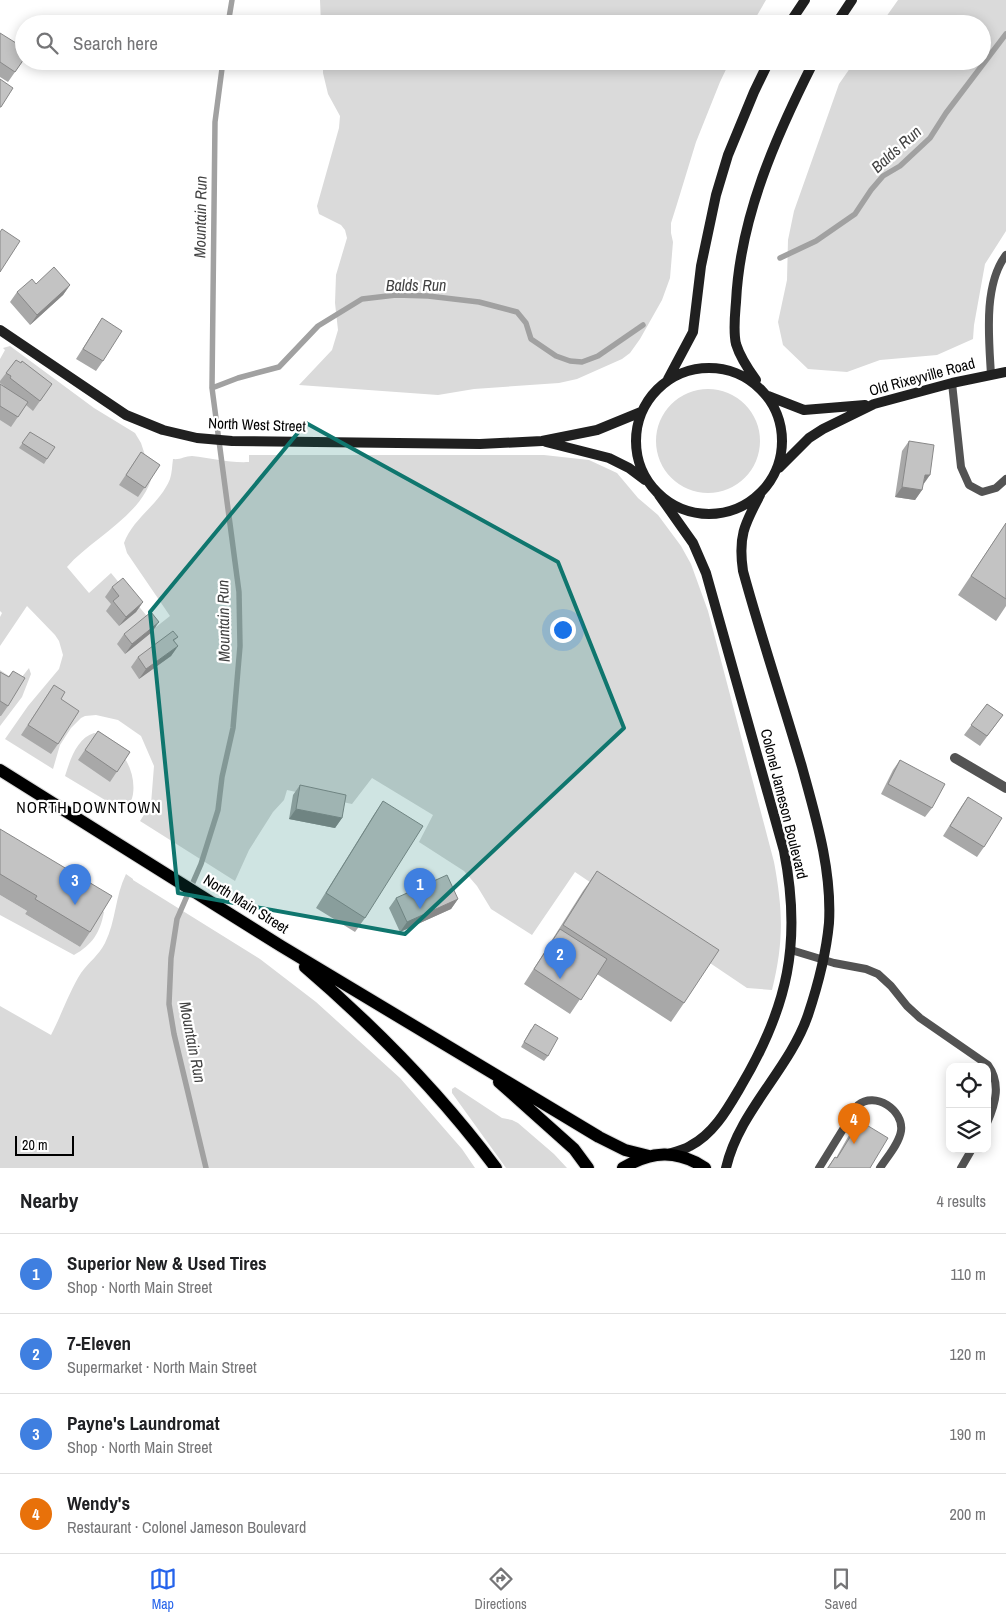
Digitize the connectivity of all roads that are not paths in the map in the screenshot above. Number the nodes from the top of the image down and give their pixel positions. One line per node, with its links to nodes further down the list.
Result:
1 (806, 0): 3 (main road)
2 (852, 0): 4 (main road)
3 (796, 15)
4 (842, 15)
5 (765, 70): 11 (main road)
6 (809, 70): 13 (main road)
7 (1006, 255): 10 (lane)
8 (1, 333): 16 (main road, North West Street)
9 (1006, 372): 10 (main road, Old Rixeyville Road)
10 (991, 375): 12 (main road, Old Rixeyville Road)
11 (668, 380): 13 (main road); 15 (main road)
12 (952, 383): 14 (main road, Old Rixeyville Road); 18 (lane)
13 (765, 393): 14 (main road); 17 (main road)
14 (874, 404): 17 (main road, Old Rixeyville Road)
15 (641, 412): 16 (main road, North West Street); 19 (main road)
16 (542, 441): 19 (main road, North West Street)
17 (777, 470): 21 (main road)
18 (1006, 479)
19 (647, 481): 20 (main road)
20 (659, 495): 21 (main road); 26 (main road, Colonel Jameson Boulevard)
21 (760, 495): 27 (main road, Colonel Jameson Boulevard)
22 (955, 758): 24 (street)
23 (0, 770): 25 (main road, North Main Street)
24 (1006, 788)
25 (281, 946): 28 (main road, North Main Street); 33 (main road)
26 (791, 950): 27 (lane); 31 (main road, Colonel Jameson Boulevard)
27 (823, 960): 29 (lane); 37 (main road, Colonel Jameson Boulevard)
28 (476, 1062): 32 (main road, North Main Street); 34 (main road, North Main Street)
29 (991, 1112)
30 (970, 1153): 40 (lane)
31 (667, 1155): 32 (main road, North Main Street); 36 (main road, North Main Street)
32 (649, 1156): 35 (main road, North Main Street)
33 (496, 1168)
34 (588, 1168)
35 (622, 1168)
36 (705, 1168)
37 (726, 1168)
38 (819, 1168): 39 (lane)
39 (880, 1168)
40 (961, 1168)

